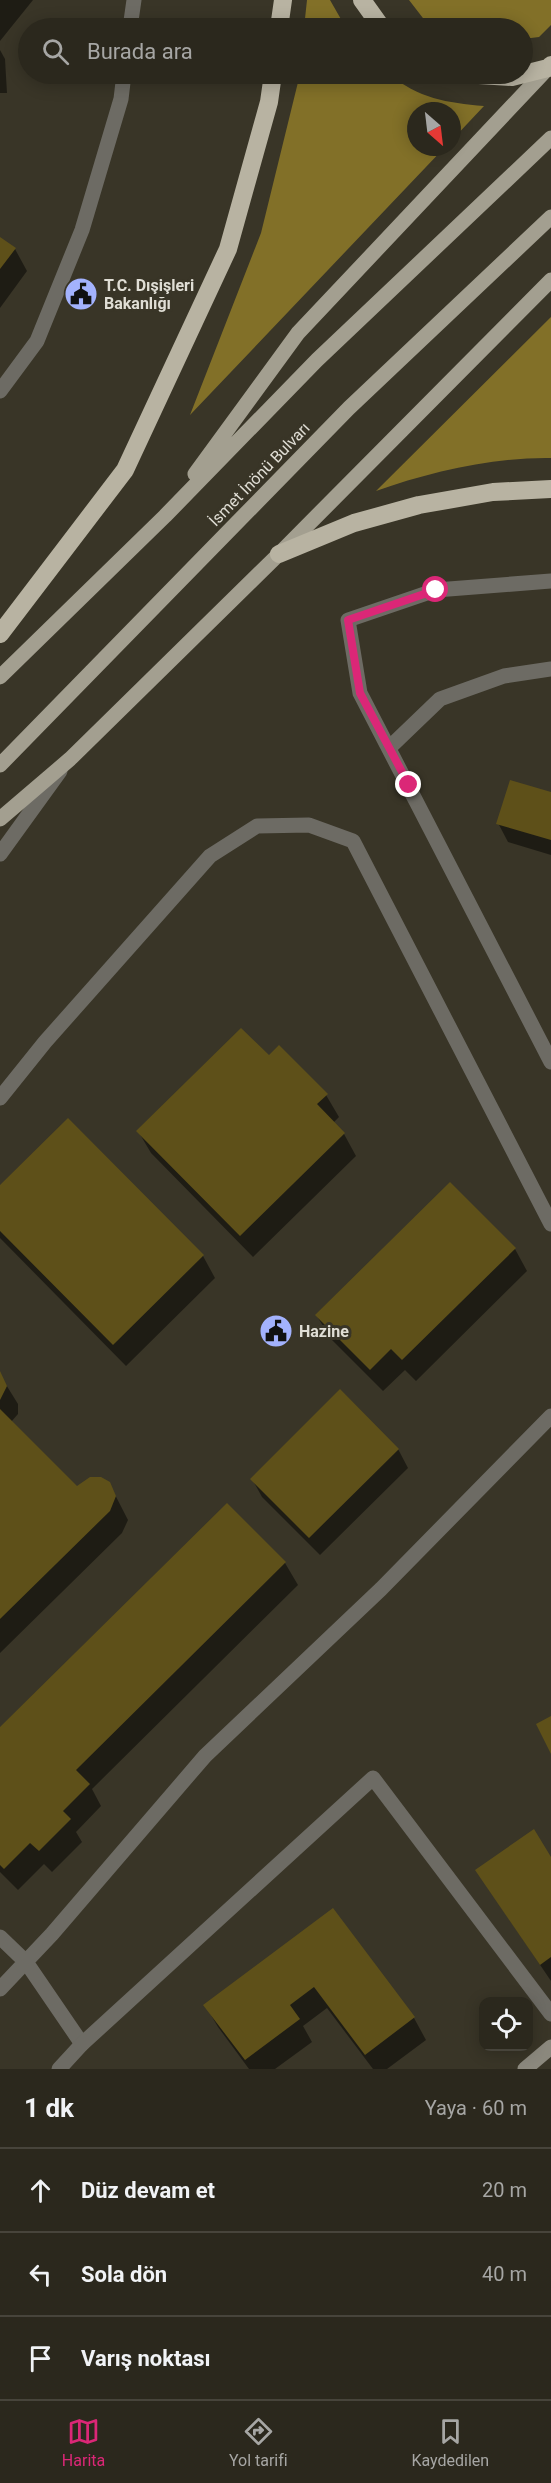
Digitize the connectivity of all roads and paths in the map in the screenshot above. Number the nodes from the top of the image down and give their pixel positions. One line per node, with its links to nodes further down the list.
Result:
1 (134, 0): 4 (street)
2 (283, 0): 5 (highway)
3 (362, 0): 6 (highway)
4 (131, 18)
5 (280, 18)
6 (375, 18)
7 (549, 66): 8 (highway); 9 (main road)
8 (533, 71)
9 (533, 83)
10 (123, 84): 16 (street)
11 (272, 84): 21 (highway)
12 (532, 84): 18 (main road)
13 (551, 138): 18 (main road)
14 (551, 217): 26 (main road, İsmet İnönü Bulvarı)
15 (551, 280): 19 (main road)
16 (0, 391)
17 (551, 489): 19 (highway)
18 (165, 516): 23 (main road)
19 (279, 554): 25 (main road)
20 (551, 581): 24 (street)
21 (0, 634)
22 (551, 669): 24 (street)
23 (0, 677)
24 (389, 748): 29 (street)
25 (70, 759): 27 (main road); 28 (street)
26 (0, 765)
27 (0, 819)
28 (0, 854)
29 (551, 1062)
30 (0, 1098): 31 (street)
31 (551, 1224)
32 (551, 1416): 34 (street)
33 (0, 1937): 34 (street)
34 (26, 1962): 35 (street); 37 (street)
35 (0, 1989)
36 (551, 2014): 37 (street)
37 (82, 2044): 39 (street)
38 (551, 2047): 40 (main road)
39 (59, 2069)
40 (525, 2069)

